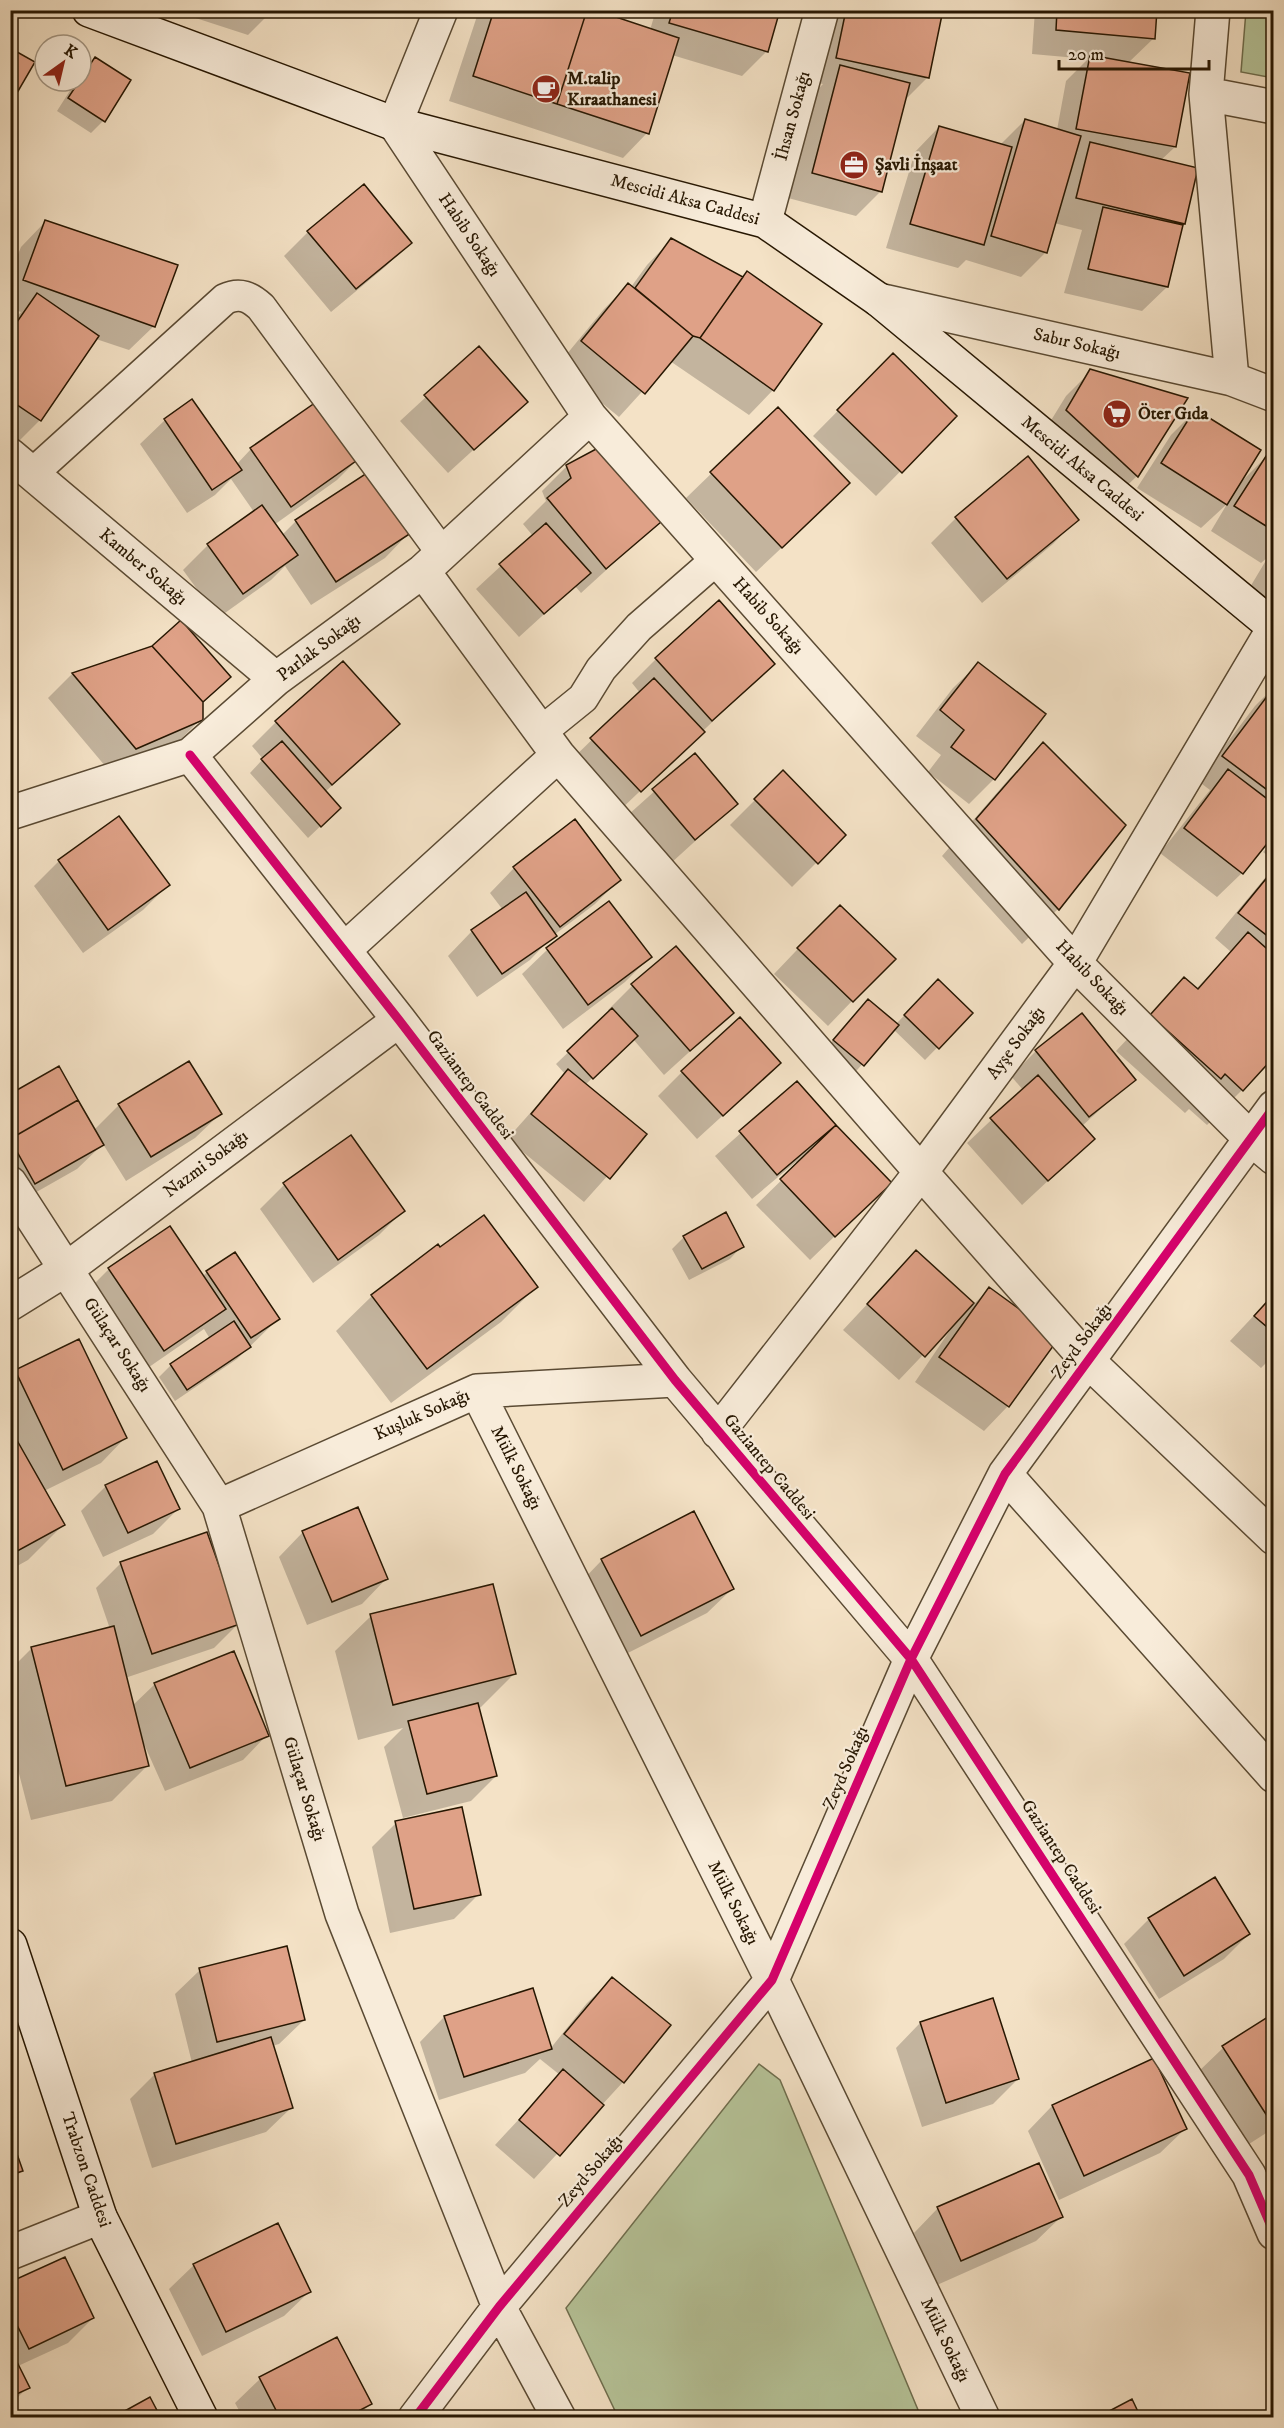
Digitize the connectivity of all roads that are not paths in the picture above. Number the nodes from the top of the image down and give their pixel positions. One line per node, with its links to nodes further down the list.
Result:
1 (89, 10): 7 (street, Mescidi Aksa Caddesi)
2 (441, 10): 7 (street)
3 (822, 10): 8 (street, İhsan Sokağı)
4 (1213, 10): 5 (street)
5 (1206, 94): 6 (street); 10 (street)
6 (1274, 107)
7 (394, 124): 8 (street, Mescidi Aksa Caddesi); 12 (street, Habib Sokağı)
8 (765, 221): 9 (street, Mescidi Aksa Caddesi)
9 (879, 300): 10 (street, Sabır Sokağı); 16 (street, Mescidi Aksa Caddesi)
10 (1232, 379): 11 (street, Sabır Sokağı)
11 (1274, 395)
12 (591, 417): 14 (street, Habib Sokağı); 15 (street, Parlak Sokağı)
13 (21, 464): 15 (lane); 17 (street, Kamber Sokağı)
14 (717, 559): 18 (lane); 22 (street, Habib Sokağı)
15 (433, 562): 17 (street, Parlak Sokağı); 18 (street)
16 (1274, 628): 22 (street, Ayşe Sokağı)
17 (276, 679): 19 (street, Parlak Sokağı)
18 (550, 743): 21 (street); 26 (street)
19 (190, 755): 20 (street, Parlak Sokağı); 21 (street, Gaziantep Caddesi)
20 (10, 813)
21 (344, 950): 23 (street, Gaziantep Caddesi)
22 (1075, 963): 25 (street, Habib Sokağı); 26 (street, Ayşe Sokağı)
23 (399, 1020): 28 (street, Nazmi Sokağı); 31 (street, Gaziantep Caddesi)
24 (1274, 1107): 25 (street, Zeyd Sokağı)
25 (1262, 1148): 30 (street, Zeyd Sokağı)
26 (921, 1172): 30 (street); 33 (street, Ayşe Sokağı)
27 (10, 1183): 28 (street, Gülaçar Sokağı)
28 (68, 1268): 29 (street, Nazmi Sokağı); 35 (street, Gülaçar Sokağı)
29 (10, 1304)
30 (1088, 1361): 34 (street, Zeyd Sokağı); 36 (street)
31 (675, 1380): 32 (street, Kuşluk Sokağı); 33 (street, Gaziantep Caddesi)
32 (477, 1391): 35 (street, Kuşluk Sokağı); 40 (street, Mülk Sokağı)
33 (718, 1432): 37 (street, Gaziantep Caddesi)
34 (1005, 1474): 37 (street, Zeyd Sokağı); 38 (street)
35 (219, 1506): 45 (street, Gülaçar Sokağı)
36 (1274, 1538)
37 (911, 1659): 40 (street, Zeyd Sokağı); 41 (street, Gaziantep Caddesi)
38 (1274, 1776)
39 (10, 1945): 42 (street, Trabzon Caddesi)
40 (772, 1980): 45 (street, Zeyd Sokağı); 49 (street, Mülk Sokağı)
41 (1261, 2170): 43 (street, Gaziantep Caddesi)
42 (100, 2217): 44 (street); 46 (street, Trabzon Caddesi)
43 (1274, 2233)
44 (10, 2253)
45 (499, 2307): 47 (street, Zeyd Sokağı); 48 (street, Gülaçar Sokağı)
46 (201, 2418)
47 (415, 2418)
48 (559, 2418)
49 (983, 2418)

